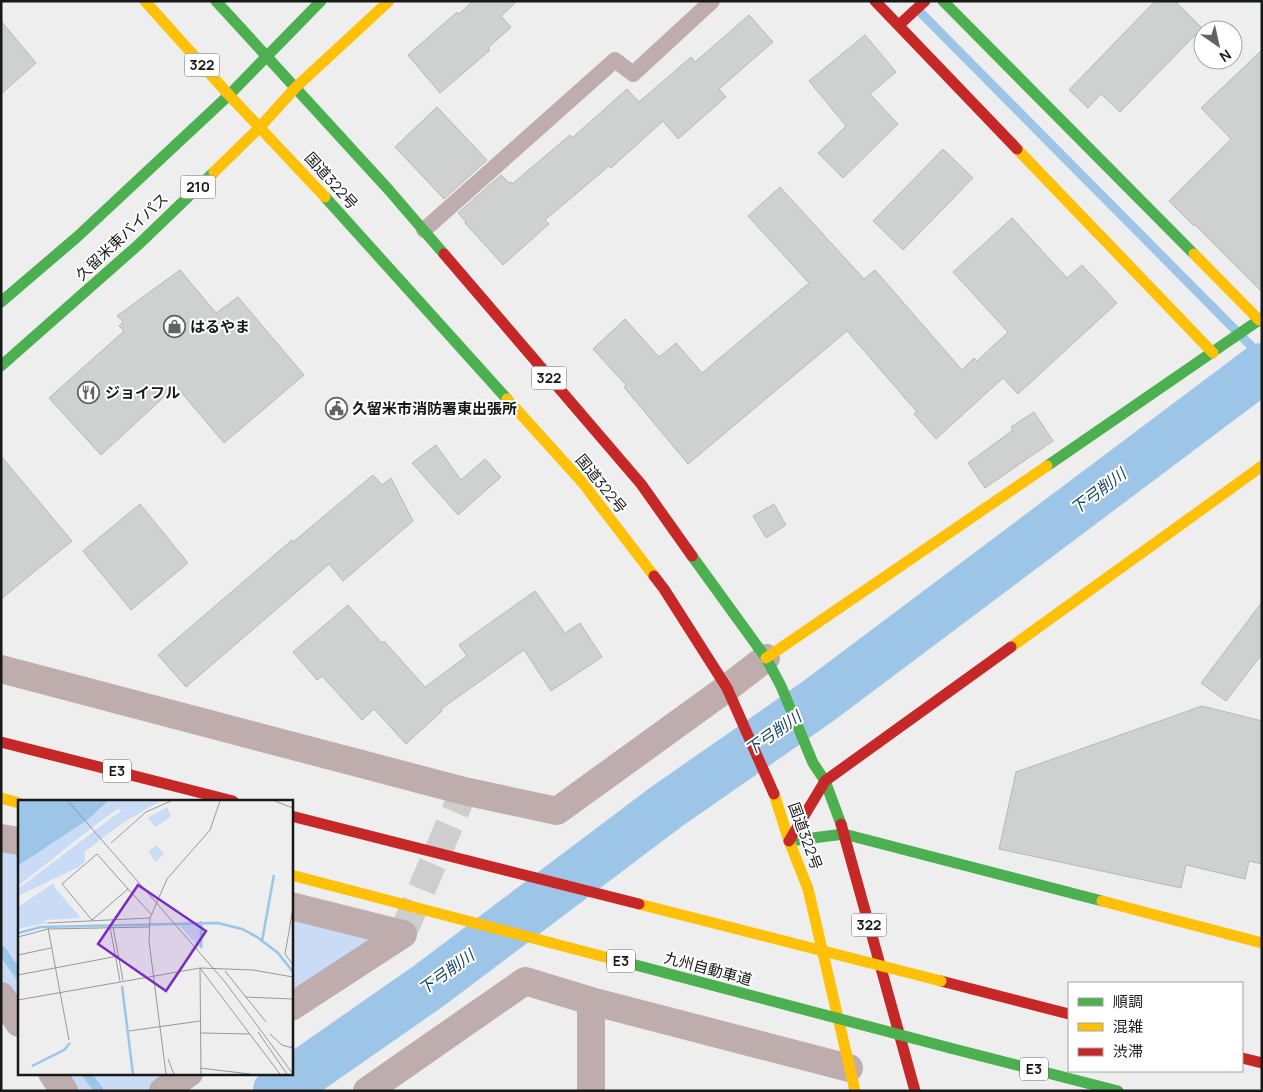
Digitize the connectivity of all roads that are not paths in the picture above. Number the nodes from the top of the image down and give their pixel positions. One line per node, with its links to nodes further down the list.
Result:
1 (145, 1): 12 (main road, 国道322号 / 322)
2 (216, 1): 10 (main road, 国道322号 / 322)
3 (321, 1): 10 (main road, 久留米東バイパス)
4 (389, 1): 11 (main road, 久留米東バイパス / 210)
5 (712, 1): 14 (lane)
6 (875, 1): 9 (main road)
7 (925, 1): 9 (main road)
8 (943, 1): 16 (main road)
9 (899, 25): 17 (main road)
10 (266, 56): 11 (main road, 国道322号 / 322); 12 (main road, 久留米東バイパス)
11 (296, 87): 13 (main road, 久留米東バイパス / 210); 14 (main road, 国道322号 / 322)
12 (229, 95): 13 (main road, 国道322号 / 322); 15 (main road, 久留米東バイパス)
13 (260, 127): 18 (main road, 久留米東バイパス / 210); 22 (main road, 国道322号 / 322)
14 (424, 230): 20 (main road, 国道322号 / 322)
15 (1, 302)
16 (1260, 319): 17 (main road)
17 (1213, 353): 20 (main road)
18 (1, 366)
19 (1262, 466): 24 (main road)
20 (766, 658): 22 (street); 24 (main road, 国道322号 / 322)
21 (1, 668): 22 (street)
22 (727, 688): 32 (main road, 国道322号 / 322)
23 (1, 742): 26 (main road, E3)
24 (825, 781): 29 (main road, 国道322号 / 322); 32 (main road)
25 (1, 798): 27 (main road)
26 (229, 800)
27 (18, 803)
28 (292, 816): 39 (main road, bridge)
29 (844, 834): 32 (main road); 35 (main road); 50 (main road, 国道322号 / 322)
30 (1, 838): 31 (street)
31 (18, 841)
32 (790, 841): 45 (main road, 国道322号 / 322)
33 (292, 875): 51 (main road, 九州自動車道 / E3, bridge)
34 (292, 906): 38 (street)
35 (1262, 943)
36 (1, 996): 40 (street)
37 (592, 1000): 45 (street); 48 (street); 49 (street)
38 (292, 1006)
39 (1068, 1014)
40 (18, 1022)
41 (1243, 1058): 42 (main road)
42 (1262, 1063)
43 (53, 1074): 46 (street)
44 (188, 1074): 47 (street)
45 (852, 1080)
46 (64, 1091)
47 (163, 1091)
48 (367, 1091)
49 (592, 1091)
50 (915, 1091)
51 (1118, 1091)

